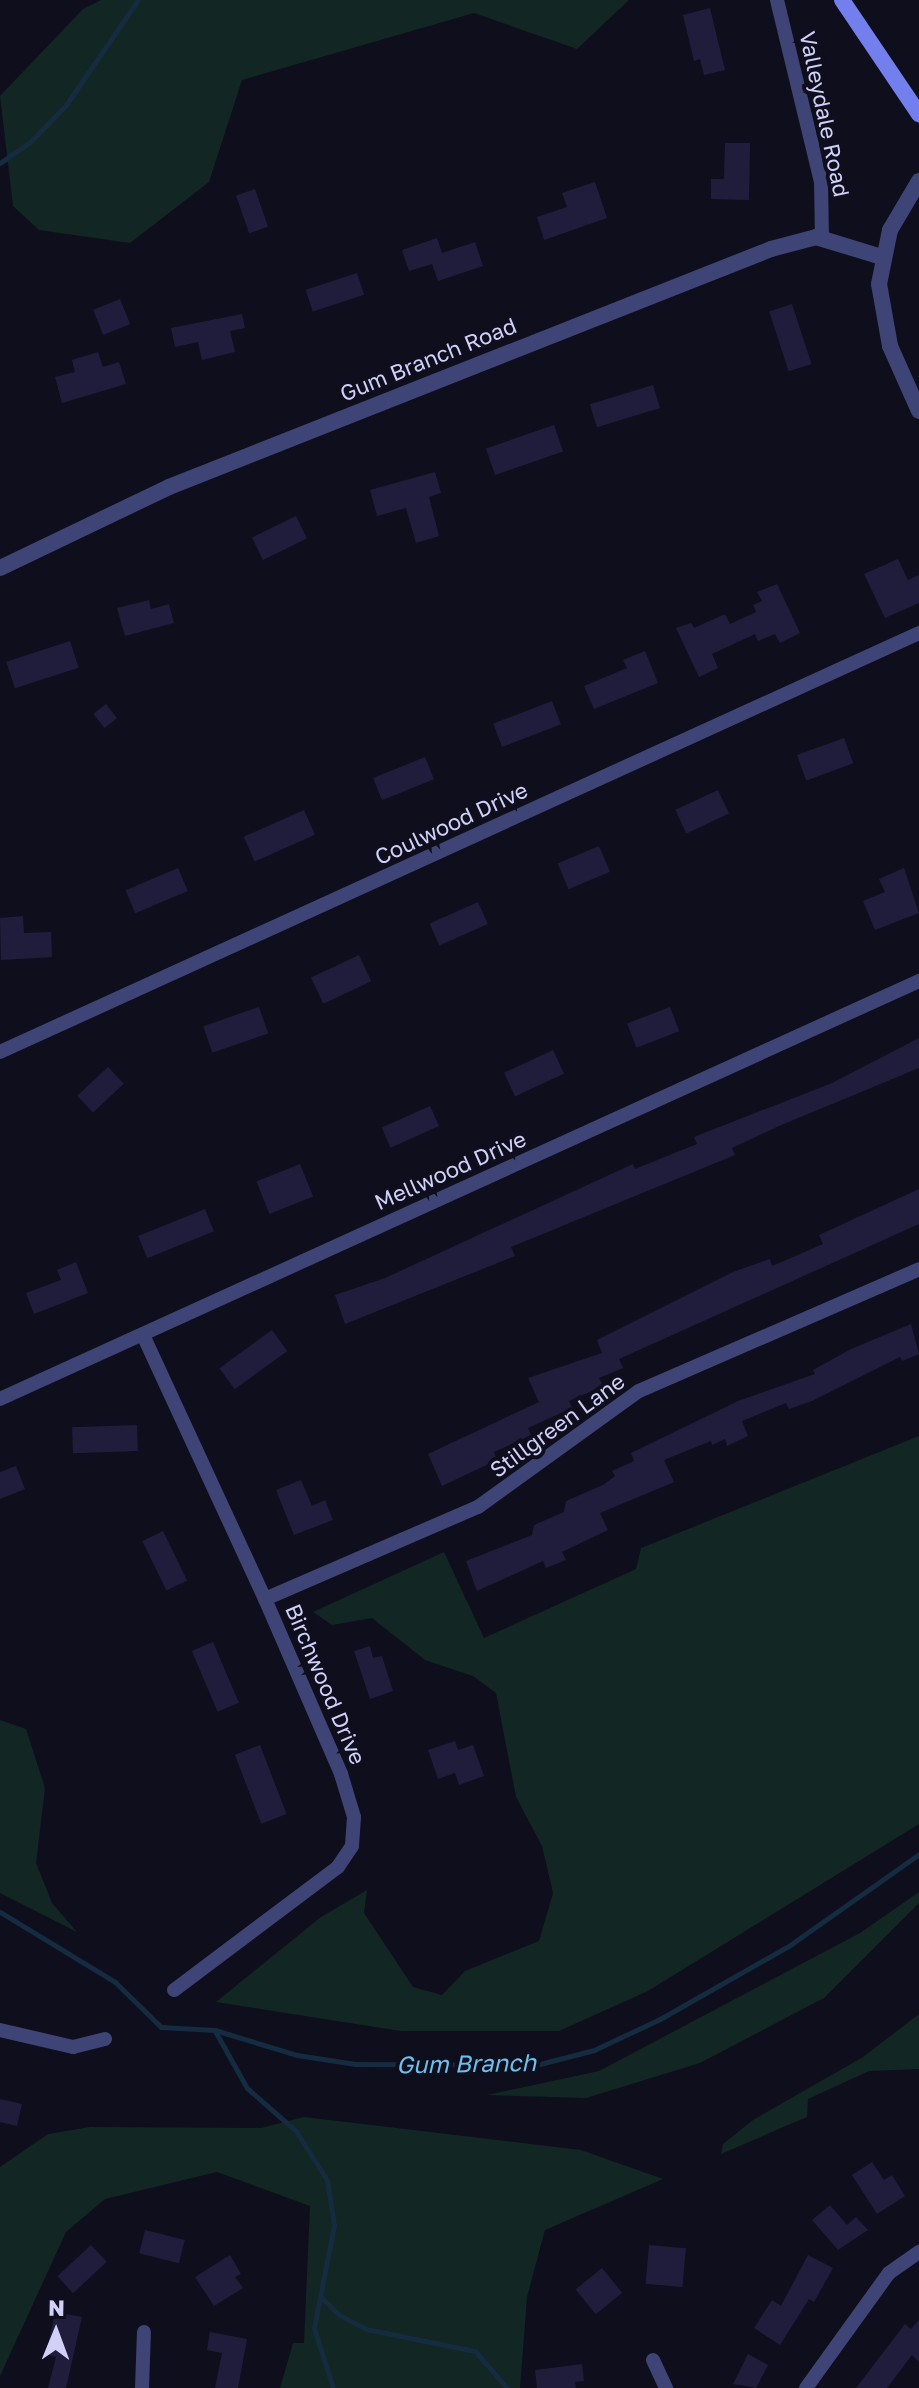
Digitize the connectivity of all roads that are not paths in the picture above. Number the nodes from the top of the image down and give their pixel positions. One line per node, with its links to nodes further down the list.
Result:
1 (777, 0): 5 (street, Valleydale Road)
2 (842, 0): 3 (main road)
3 (919, 114)
4 (919, 181): 6 (street)
5 (822, 238): 6 (street, Gum Branch Road); 8 (street, Gum Branch Road)
6 (882, 257): 7 (street)
7 (919, 411)
8 (0, 568)
9 (919, 633): 11 (street, Coulwood Drive)
10 (919, 981): 13 (street, Mellwood Drive)
11 (0, 1052)
12 (919, 1269): 15 (street, Stillgreen Lane)
13 (143, 1335): 14 (street, Mellwood Drive); 15 (street, Birchwood Drive)
14 (0, 1399)
15 (265, 1599): 16 (street, Birchwood Drive)
16 (174, 1990)
17 (0, 2030): 18 (street)
18 (105, 2039)
19 (919, 2252): 24 (street)
20 (144, 2332): 22 (street)
21 (653, 2360): 23 (street)
22 (142, 2388)
23 (666, 2388)
24 (806, 2388)

